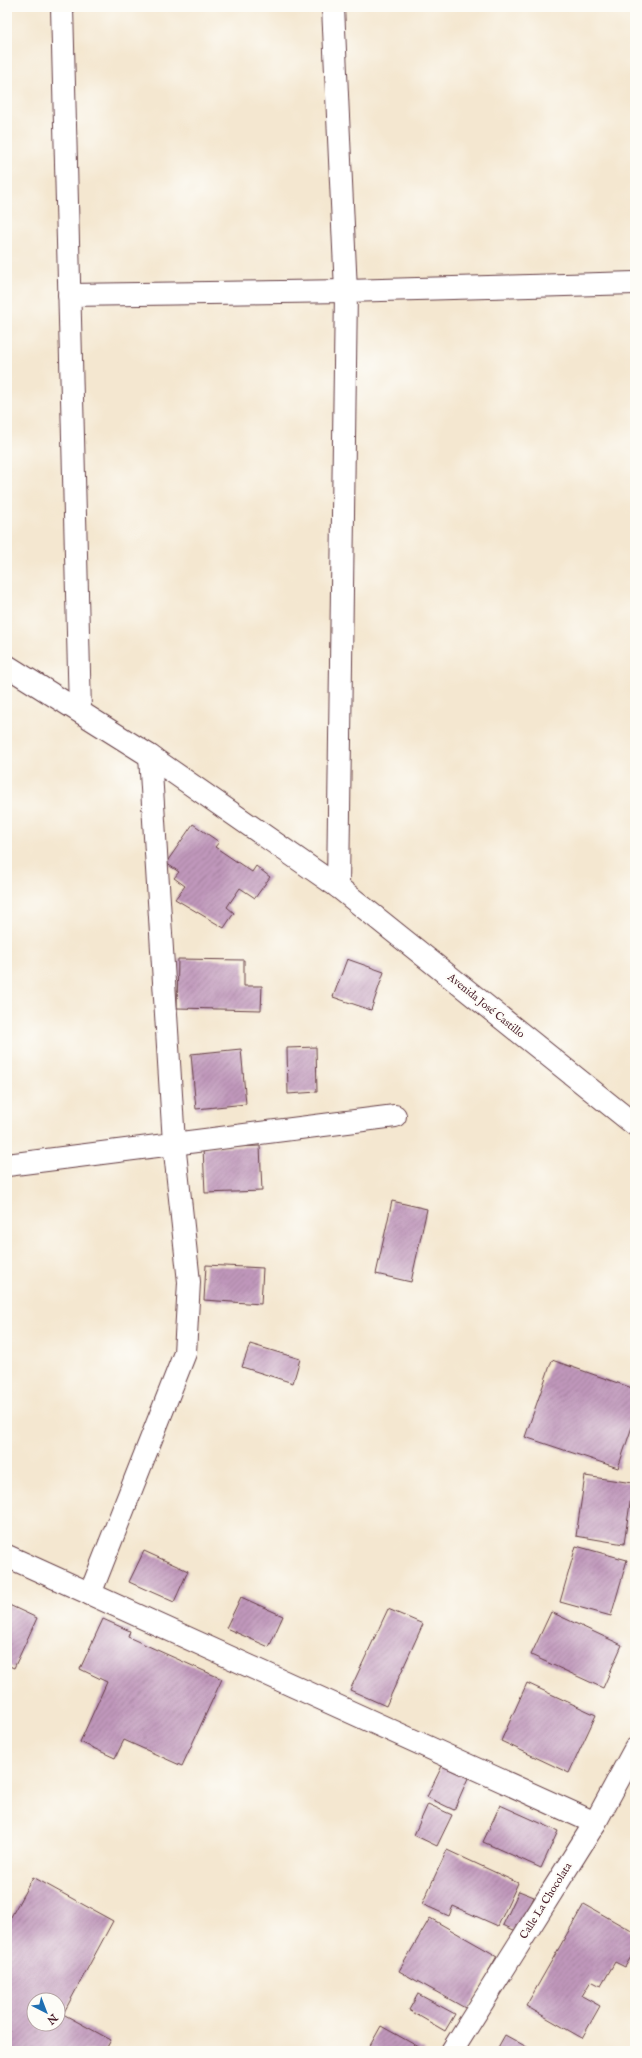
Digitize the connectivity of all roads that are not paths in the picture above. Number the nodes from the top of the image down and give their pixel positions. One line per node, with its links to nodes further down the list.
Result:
1 (62, 7): 5 (street)
2 (333, 7): 4 (street)
3 (635, 283): 4 (street)
4 (346, 291): 5 (street); 9 (street)
5 (69, 295): 7 (street)
6 (7, 666): 7 (street, Avenida José Castillo)
7 (80, 711): 8 (street, Avenida José Castillo)
8 (150, 756): 9 (street, Avenida José Castillo); 12 (street)
9 (338, 887): 11 (street, Avenida José Castillo)
10 (395, 1116): 12 (street)
11 (635, 1125)
12 (174, 1143): 13 (street); 15 (street)
13 (7, 1165)
14 (7, 1556): 15 (street)
15 (90, 1594): 17 (street)
16 (635, 1749): 17 (street, Calle La Chocolata)
17 (595, 1823): 18 (street, Calle La Chocolata)
18 (452, 2051)

